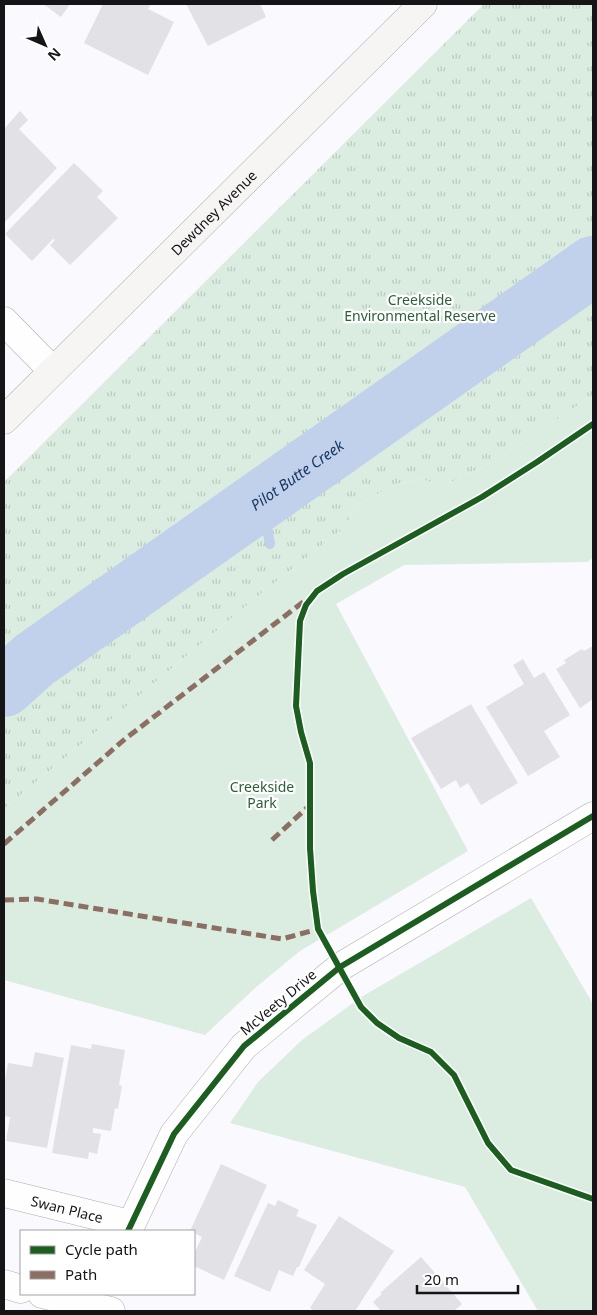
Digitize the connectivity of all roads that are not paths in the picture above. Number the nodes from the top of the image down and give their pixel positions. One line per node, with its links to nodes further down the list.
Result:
1 (423, 4): 3 (street, Dewdney Avenue)
2 (4, 321): 3 (street)
3 (53, 371): 4 (street, Dewdney Avenue)
4 (4, 420)
5 (593, 816): 7 (street, McVeety Drive)
6 (4, 1193): 7 (street, Swan Place)
7 (129, 1228)
8 (4, 1284): 9 (street)
9 (20, 1289)
10 (47, 1295): 11 (street)
11 (107, 1306)

